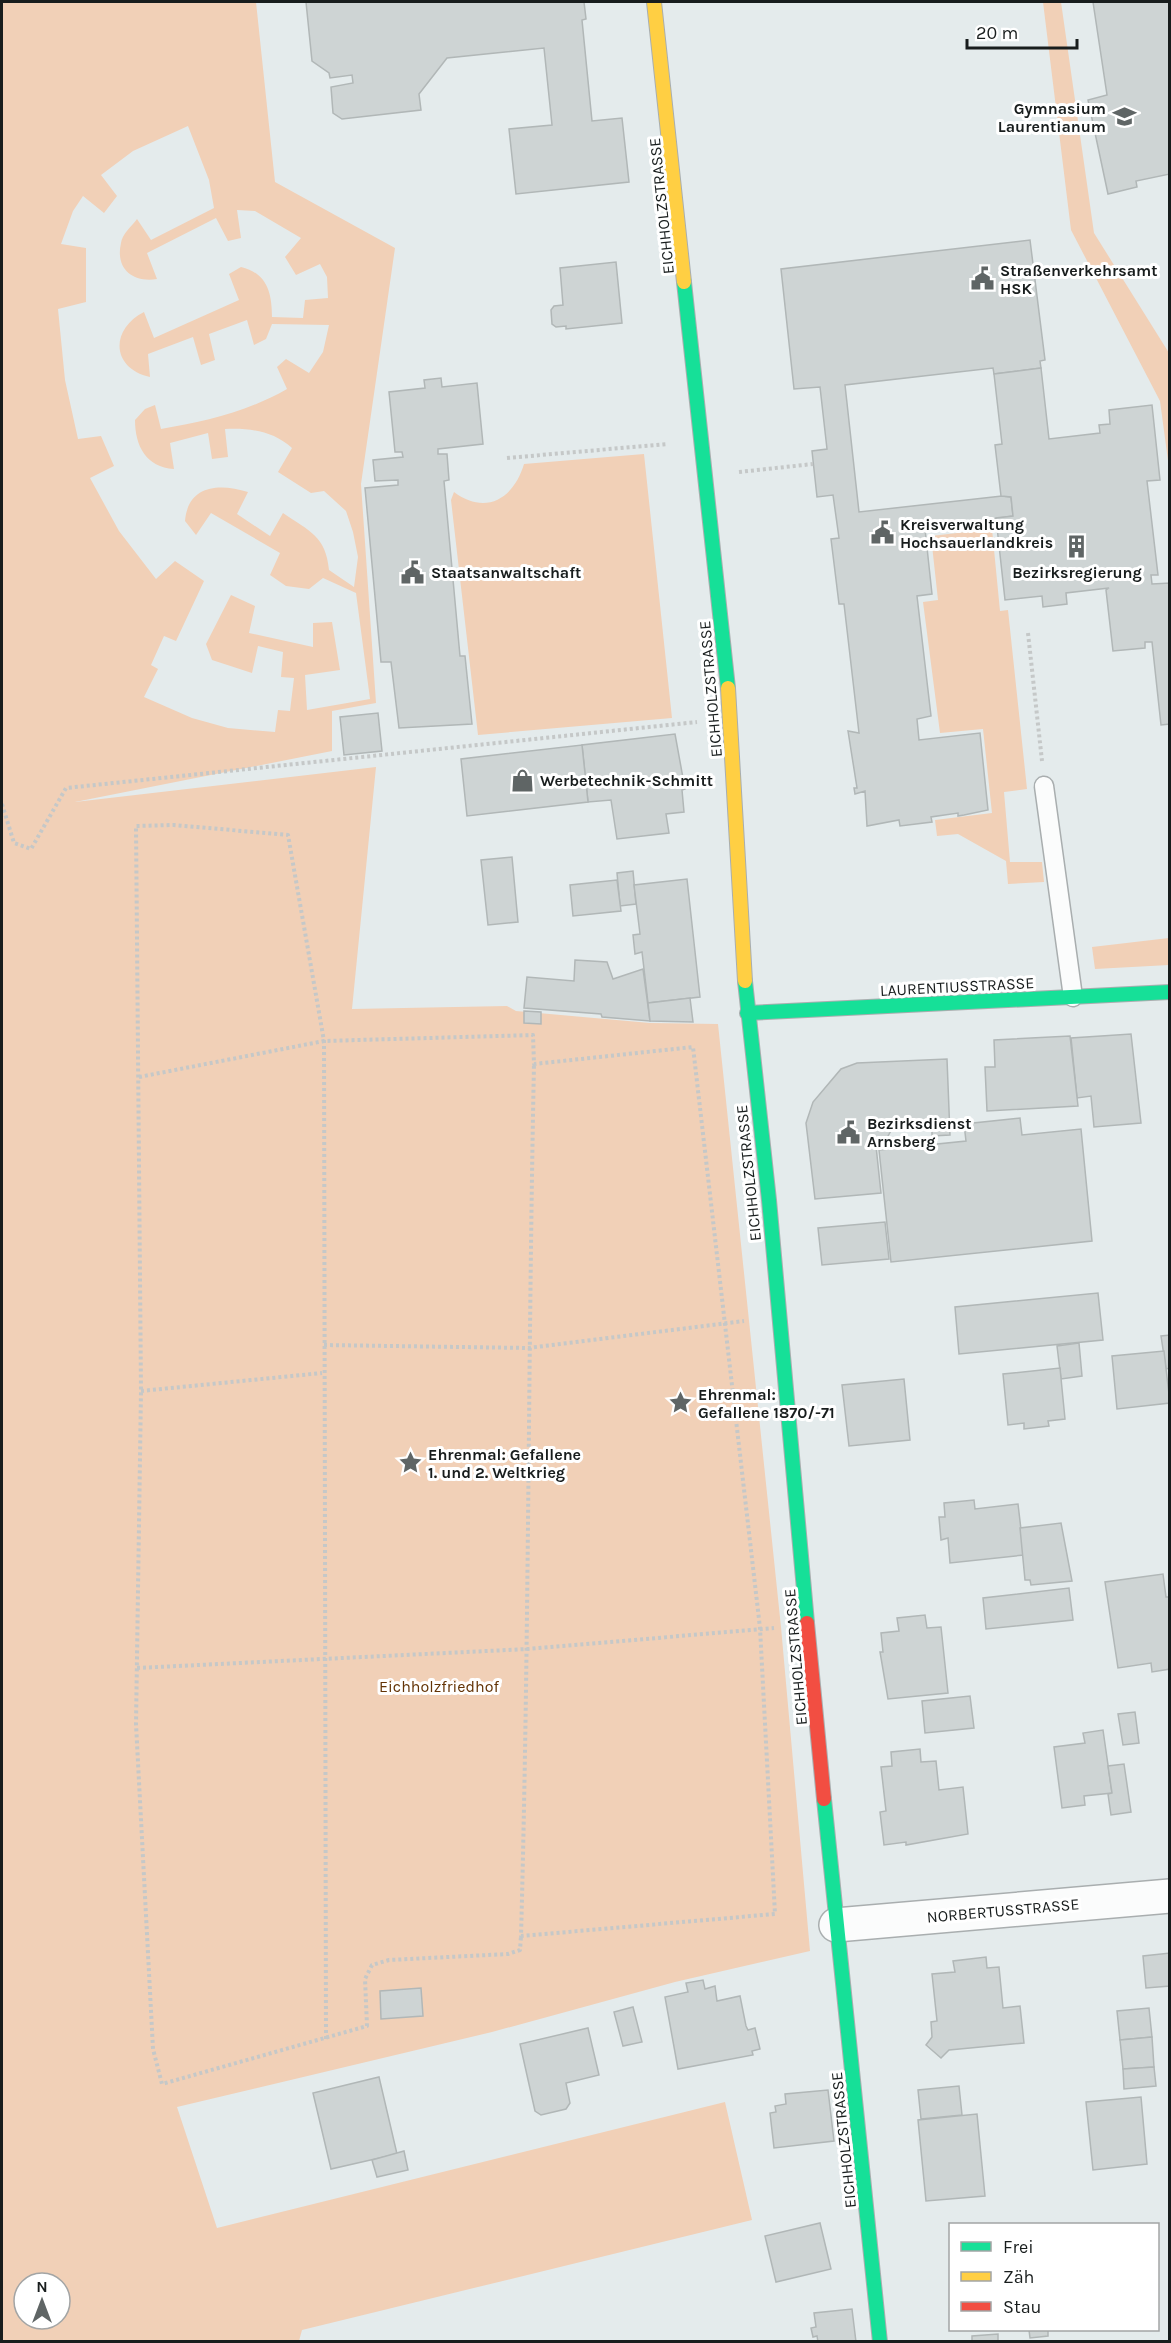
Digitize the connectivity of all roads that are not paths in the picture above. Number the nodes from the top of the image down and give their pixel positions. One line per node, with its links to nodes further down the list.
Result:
1 (654, 2): 5 (street, EICHHOLZSTRASSE)
2 (1044, 786): 4 (lane)
3 (1170, 992): 4 (street, LAURENTIUSSTRASSE)
4 (1073, 997): 5 (street, LAURENTIUSSTRASSE)
5 (747, 1013): 7 (street, EICHHOLZSTRASSE)
6 (1170, 1896): 7 (street, NORBERTUSSTRASSE)
7 (836, 1925): 8 (street, EICHHOLZSTRASSE)
8 (880, 2342)

